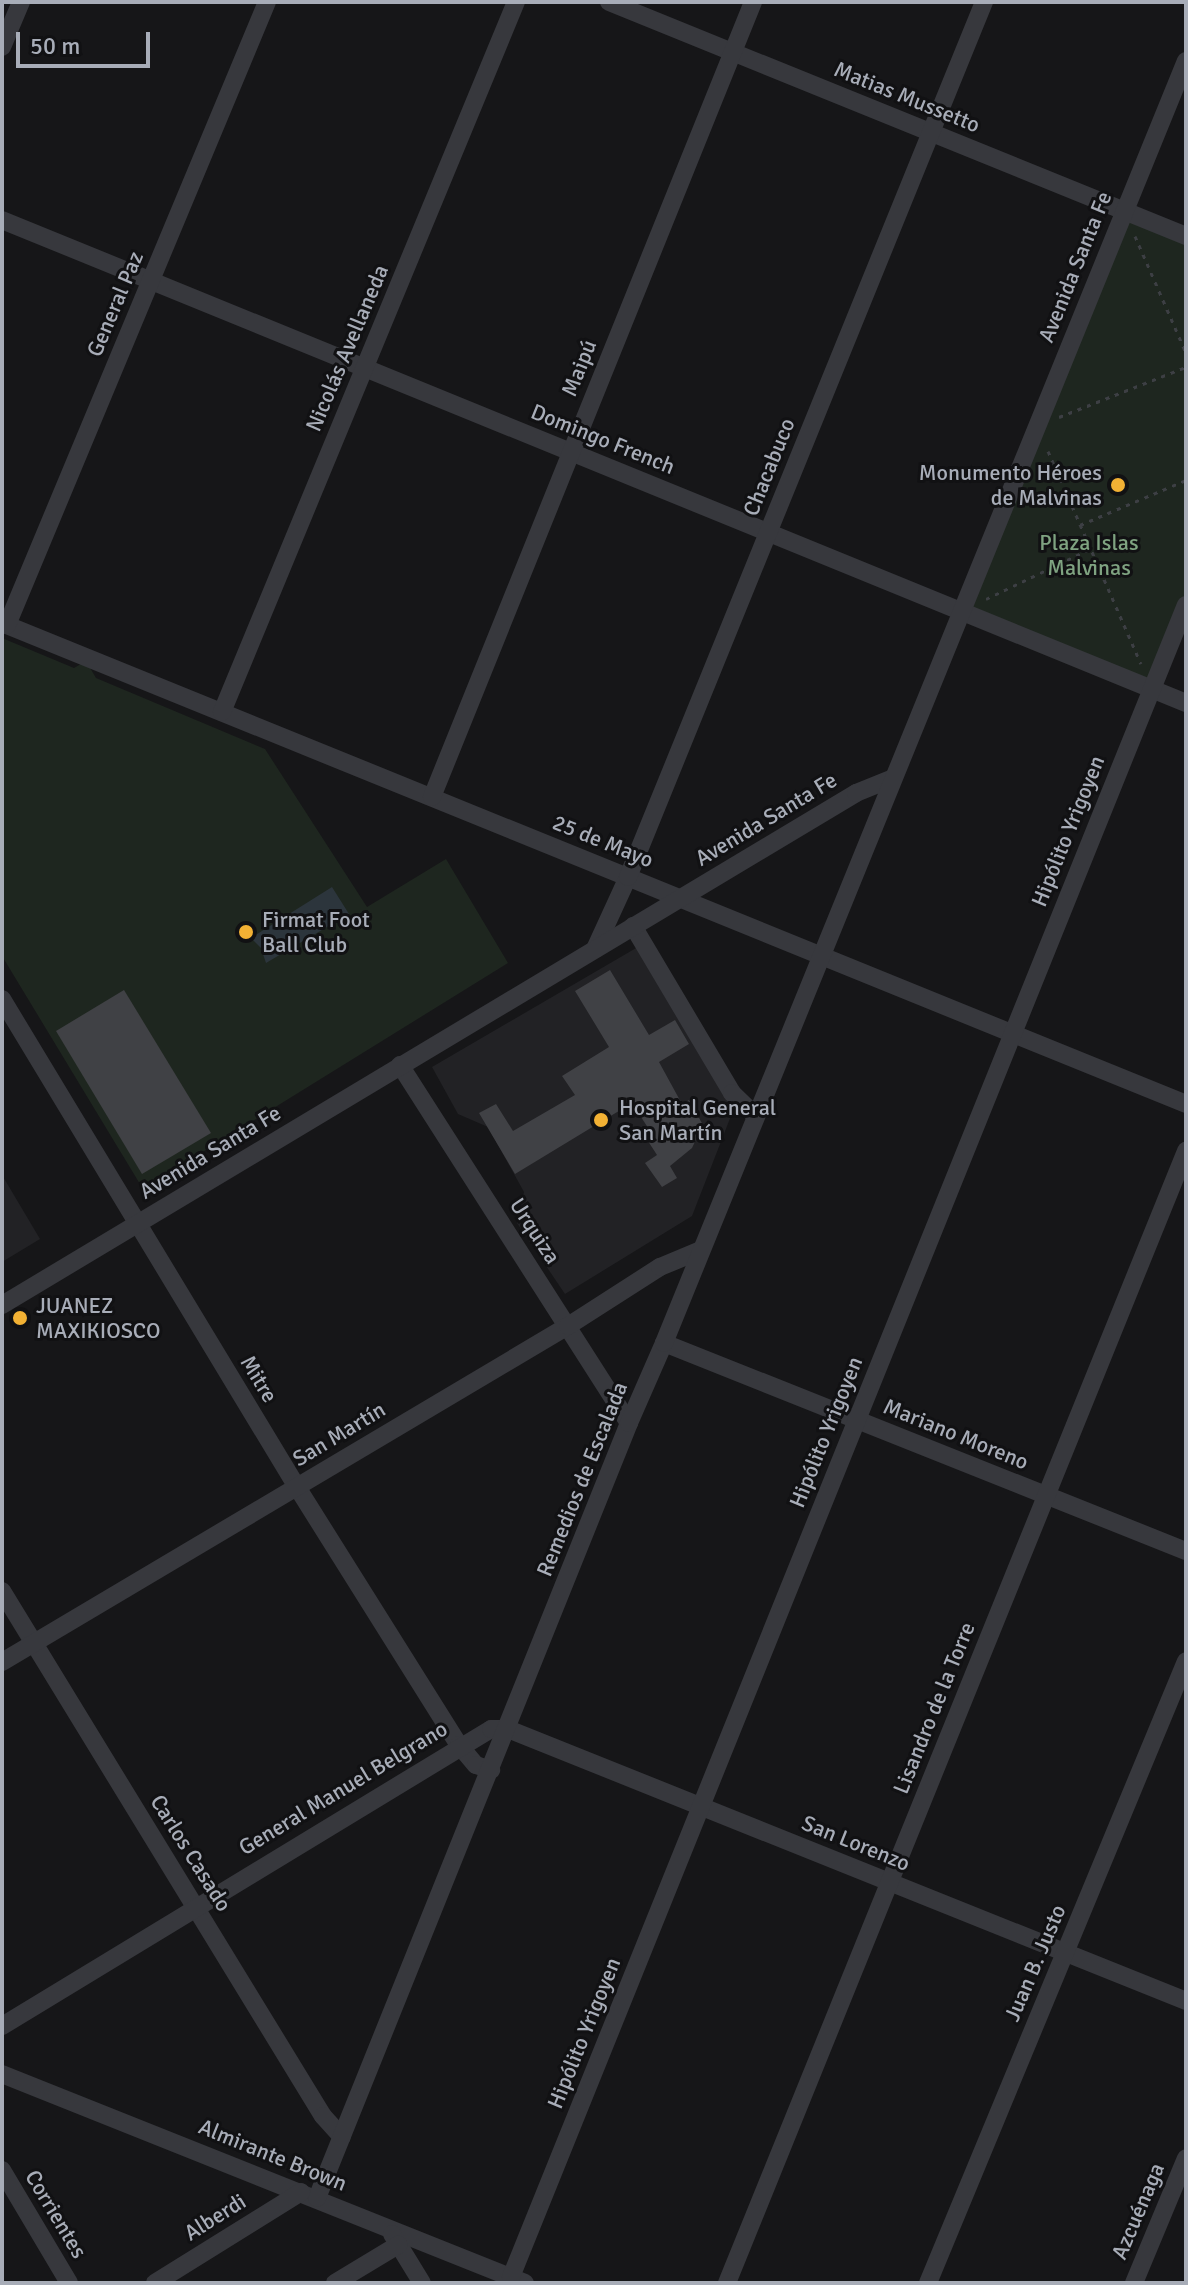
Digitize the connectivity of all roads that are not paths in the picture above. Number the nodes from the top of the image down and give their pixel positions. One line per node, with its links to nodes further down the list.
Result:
1 (21, 2): 7 (street)
2 (267, 2): 14 (street, General Paz)
3 (516, 2): 15 (street, Nicolás Avellaneda)
4 (609, 2): 8 (street, Matias Mussetto)
5 (753, 2): 8 (street, Maipú)
6 (984, 2): 10 (street, Chacabuco)
7 (2, 47)
8 (733, 52): 10 (street, Matias Mussetto); 16 (street, Maipú)
9 (1186, 61): 11 (street, Avenida Santa Fe)
10 (931, 132): 11 (street, Matias Mussetto); 17 (street, Chacabuco)
11 (1124, 211): 13 (street, Matias Mussetto); 19 (street, Avenida Santa Fe)
12 (2, 220): 14 (street, Domingo French)
13 (1186, 236)
14 (151, 281): 15 (street, Domingo French); 20 (street, General Paz)
15 (364, 368): 16 (street, Domingo French); 23 (street, Nicolás Avellaneda)
16 (571, 452): 17 (street, Domingo French); 25 (street, Maipú)
17 (768, 533): 19 (street, Domingo French); 26 (street, Chacabuco)
18 (1186, 605): 21 (street, Hipólito Yrigoyen)
19 (961, 611): 21 (street, Domingo French); 24 (street, Avenida Santa Fe)
20 (4, 624): 23 (street, 25 de Mayo)
21 (1152, 689): 22 (street, Domingo French); 32 (street, Hipólito Yrigoyen)
22 (1186, 703)
23 (222, 712): 25 (street, 25 de Mayo)
24 (893, 778): 27 (street, Avenida Santa Fe); 30 (street, Remedios de Escalada)
25 (432, 797): 26 (street, 25 de Mayo)
26 (628, 877): 27 (street, 25 de Mayo); 29 (street, Chacabuco)
27 (681, 898): 28 (street, Avenida Santa Fe); 30 (street, 25 de Mayo)
28 (633, 926): 29 (street, Avenida Santa Fe); 35 (street)
29 (595, 949): 33 (street, Avenida Santa Fe)
30 (822, 955): 32 (street, 25 de Mayo); 35 (street, Remedios de Escalada)
31 (2, 999): 37 (street, Mitre)
32 (1012, 1033): 34 (street, 25 de Mayo); 42 (street, Hipólito Yrigoyen)
33 (400, 1065): 37 (street, Avenida Santa Fe); 40 (street, Urquiza)
34 (1186, 1104)
35 (756, 1116): 38 (street, Remedios de Escalada)
36 (1186, 1151): 45 (street, Lisandro de la Torre)
37 (137, 1224): 39 (street, Avenida Santa Fe); 44 (street, Mitre)
38 (701, 1250): 40 (street, San Martín); 41 (street, Remedios de Escalada)
39 (2, 1305)
40 (568, 1326): 43 (street, Urquiza); 44 (street, San Martín)
41 (664, 1343): 42 (street, Mariano Moreno); 43 (street, Remedios de Escalada)
42 (856, 1420): 45 (street, Mariano Moreno); 54 (street, Hipólito Yrigoyen)
43 (629, 1423): 51 (street, Remedios de Escalada)
44 (297, 1487): 48 (street, San Martín); 52 (street, Mitre)
45 (1046, 1495): 46 (street, Mariano Moreno); 55 (street, Lisandro de la Torre)
46 (1186, 1551)
47 (2, 1591): 48 (street, Carlos Casado)
48 (34, 1643): 50 (street, San Martín); 56 (street, Carlos Casado)
49 (1186, 1661): 57 (street, Juan B. Justo)
50 (2, 1662)
51 (508, 1729): 52 (street, General Manuel Belgrano); 53 (street, Remedios de Escalada); 54 (street, San Lorenzo)
52 (459, 1745): 53 (street, Mitre); 56 (street, General Manuel Belgrano)
53 (491, 1770): 61 (street, Remedios de Escalada)
54 (701, 1807): 55 (street, San Lorenzo); 67 (street, Hipólito Yrigoyen)
55 (889, 1882): 57 (street, San Lorenzo); 72 (street, Lisandro de la Torre)
56 (196, 1906): 59 (street, General Manuel Belgrano); 61 (street, Carlos Casado)
57 (1065, 1953): 58 (street, San Lorenzo); 73 (street, Juan B. Justo)
58 (1186, 2001)
59 (2, 2026)
60 (2, 2074): 64 (street, Almirante Brown)
61 (342, 2137): 64 (street, Remedios de Escalada)
62 (1186, 2158): 74 (street, Azcuénaga)
63 (2, 2170): 68 (street, Corrientes)
64 (309, 2195): 65 (street, Almirante Brown); 69 (street, Alberdi)
65 (387, 2227): 66 (street); 67 (street, Almirante Brown)
66 (398, 2245): 70 (street); 71 (street)
67 (518, 2280)
68 (69, 2283)
69 (155, 2283)
70 (335, 2283)
71 (422, 2283)
72 (727, 2283)
73 (928, 2283)
74 (1134, 2283)

